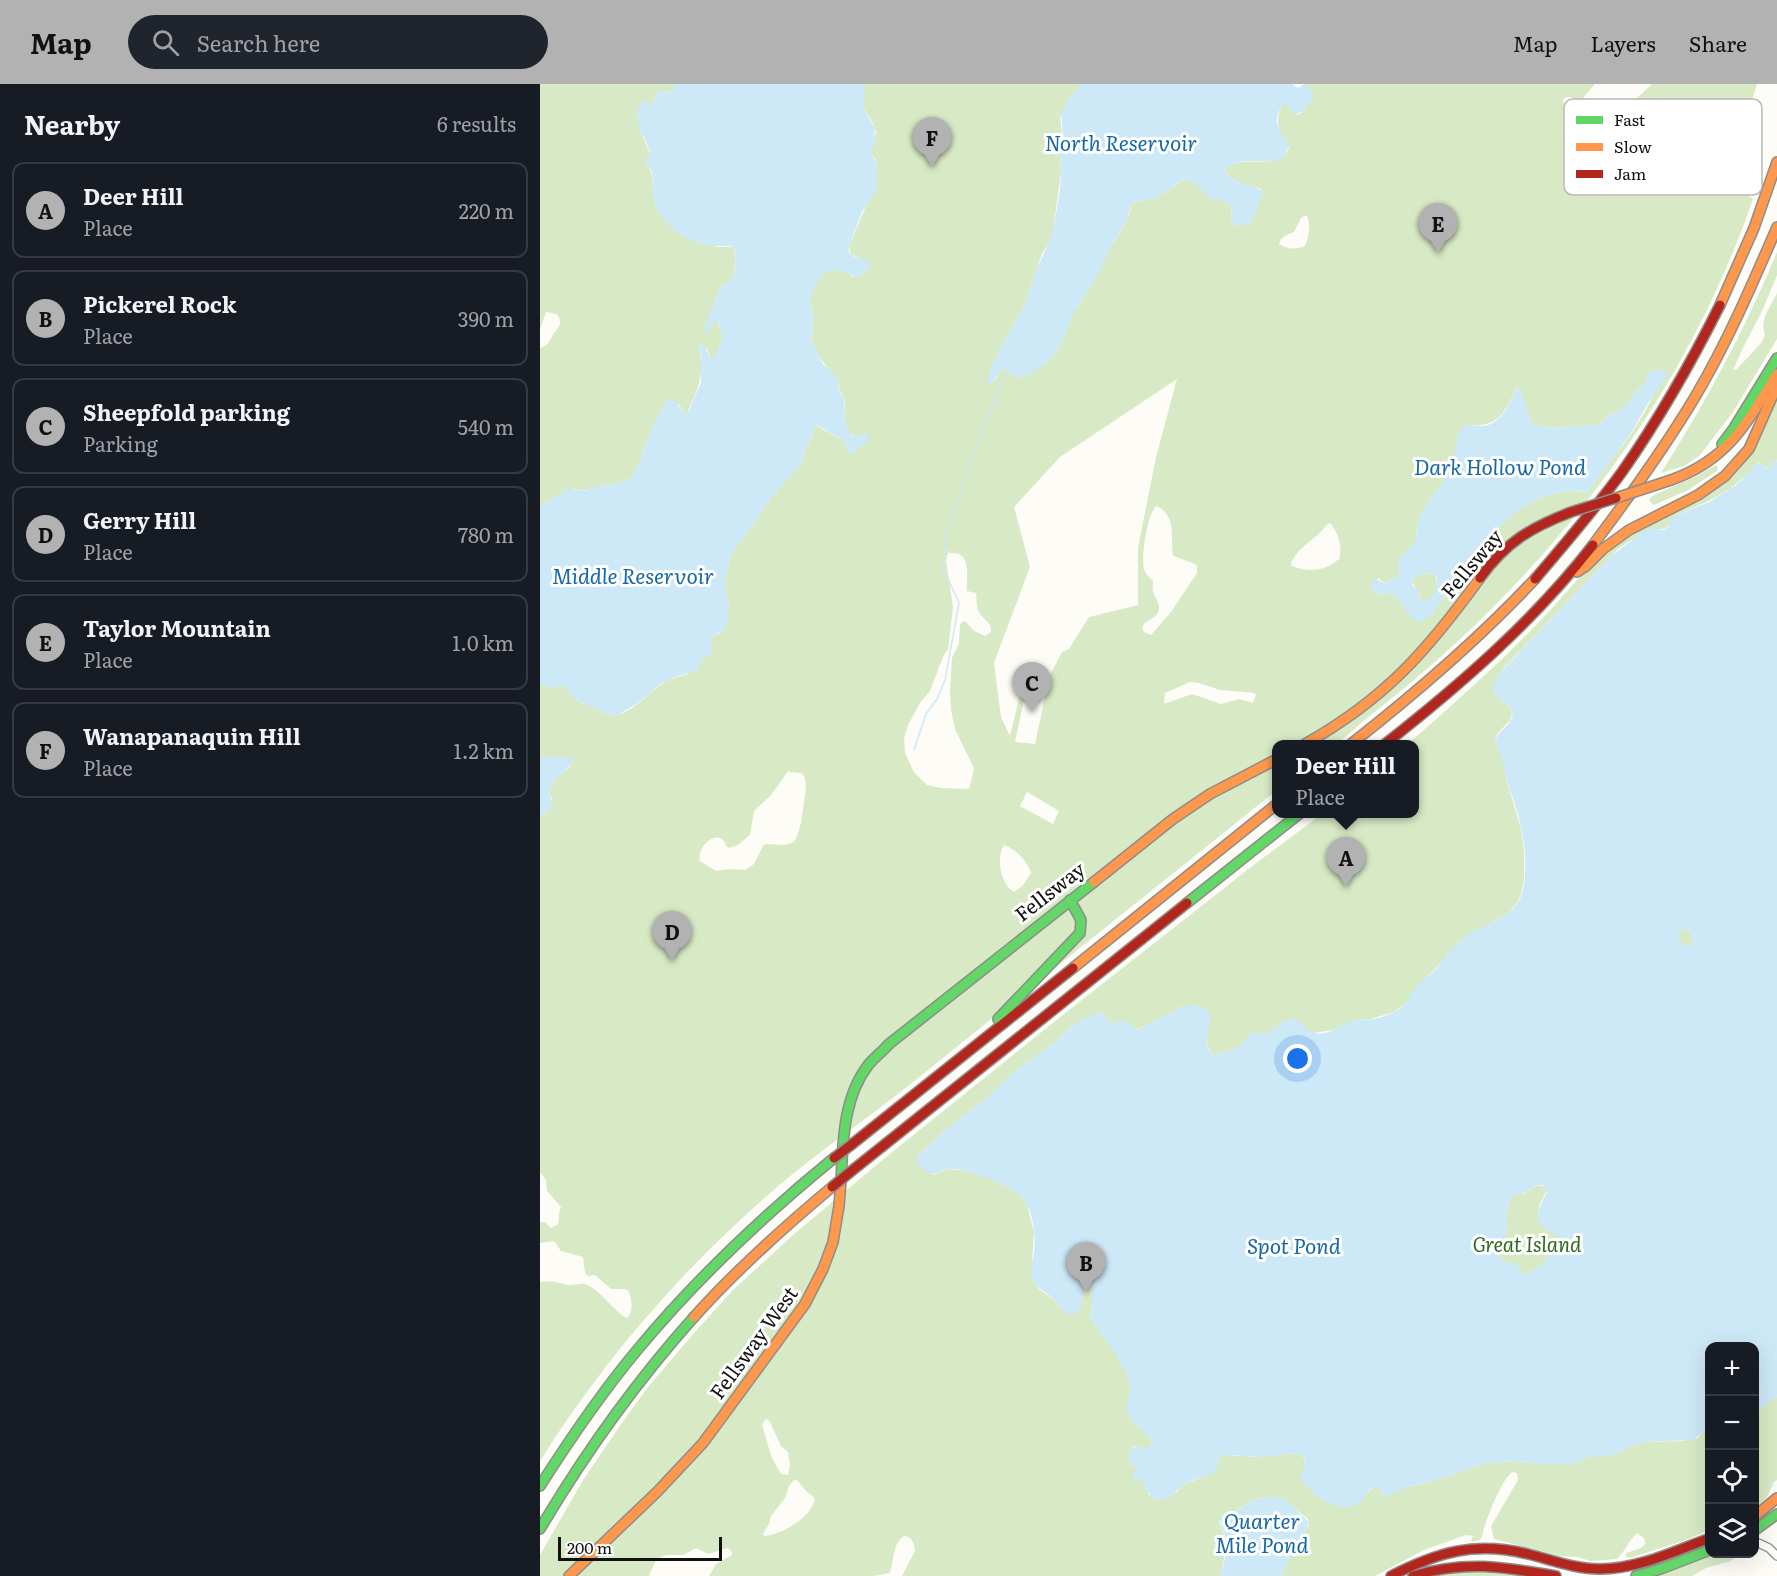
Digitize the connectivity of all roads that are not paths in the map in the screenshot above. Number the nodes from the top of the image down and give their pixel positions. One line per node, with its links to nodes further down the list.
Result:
1 (1777, 162): 9 (main road)
2 (1777, 227): 7 (main road)
3 (1777, 358): 6 (main road, Fellsway)
4 (1777, 374): 6 (main road, Fellsway)
5 (1777, 386): 7 (main road)
6 (1703, 465): 8 (main road, Fellsway, bridge)
7 (1559, 585): 10 (main road)
8 (1312, 740)
9 (1356, 740)
10 (1390, 740)
11 (1272, 762): 14 (main road, Fellsway)
12 (1272, 808): 15 (main road)
13 (1293, 818): 22 (main road, bridge)
14 (1070, 900): 15 (main road); 16 (main road, Fellsway)
15 (974, 1046): 17 (main road, bridge)
16 (862, 1075): 31 (main road, Fellsway West)
17 (540, 1486)
18 (1777, 1498): 19 (main road)
19 (1759, 1514)
20 (1777, 1514): 21 (main road)
21 (1759, 1528)
22 (540, 1529)
23 (1705, 1540): 27 (main road)
24 (1759, 1543): 28 (street)
25 (1705, 1552): 35 (main road)
26 (1433, 1556): 27 (main road); 29 (main road); 32 (main road)
27 (1537, 1556): 30 (main road)
28 (1777, 1556)
29 (1437, 1568): 30 (main road); 33 (main road)
30 (1533, 1572): 34 (main road)
31 (569, 1576)
32 (1391, 1576)
33 (1413, 1576)
34 (1556, 1576)
35 (1636, 1576)

